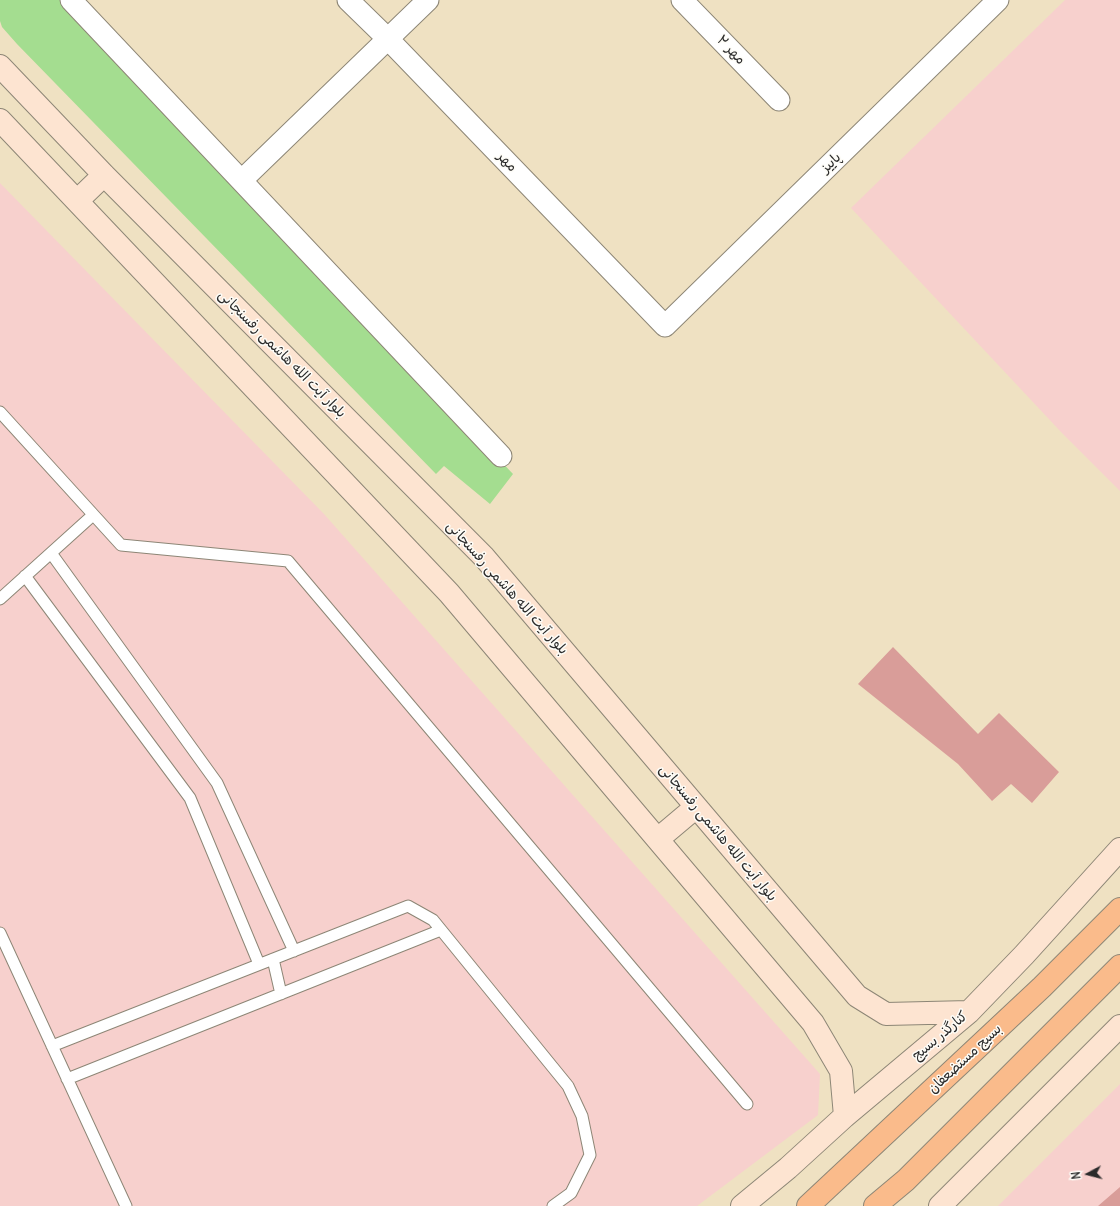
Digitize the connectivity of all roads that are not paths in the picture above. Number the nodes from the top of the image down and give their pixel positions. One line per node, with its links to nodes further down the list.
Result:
1 (71, 0): 11 (street)
2 (348, 0): 6 (street, مهر)
3 (428, 0): 6 (street)
4 (682, 0): 8 (street, مهر ۲)
5 (998, 0): 13 (street, پاییز)
6 (388, 39): 11 (street); 13 (street, مهر)
7 (0, 66): 10 (street, بلوار آیت الله هاشمی رفسنجانی)
8 (779, 100)
9 (0, 120): 12 (street)
10 (104, 175): 12 (street); 20 (street, بلوار آیت الله هاشمی رفسنجانی)
11 (242, 180): 15 (street)
12 (78, 201): 21 (street)
13 (665, 326)
14 (0, 412): 16 (lane)
15 (501, 456)
16 (93, 515): 17 (lane); 35 (lane)
17 (51, 553): 18 (lane); 26 (lane)
18 (25, 576): 19 (lane); 28 (lane)
19 (0, 599)
20 (696, 807): 21 (street); 31 (street, بلوار آیت الله هاشمی رفسنجانی)
21 (658, 839): 36 (street)
22 (1120, 848): 31 (street, کنارگذر بسیج)
23 (1120, 909): 41 (main road, بسیج مستضعفان)
24 (441, 930): 26 (lane); 30 (lane); 39 (lane)
25 (0, 933): 33 (lane)
26 (294, 951): 27 (lane)
27 (273, 959): 28 (lane); 30 (lane)
28 (259, 964): 33 (lane)
29 (1120, 966): 42 (main road)
30 (281, 994): 34 (lane)
31 (969, 1012): 36 (street, کنارگذر بسیج)
32 (1120, 1026): 37 (street)
33 (52, 1046): 34 (lane)
34 (68, 1079): 38 (lane)
35 (746, 1104)
36 (845, 1116): 40 (street, کنارگذر بسیج)
37 (946, 1202)
38 (126, 1206)
39 (553, 1206)
40 (742, 1206)
41 (808, 1206)
42 (875, 1206)

